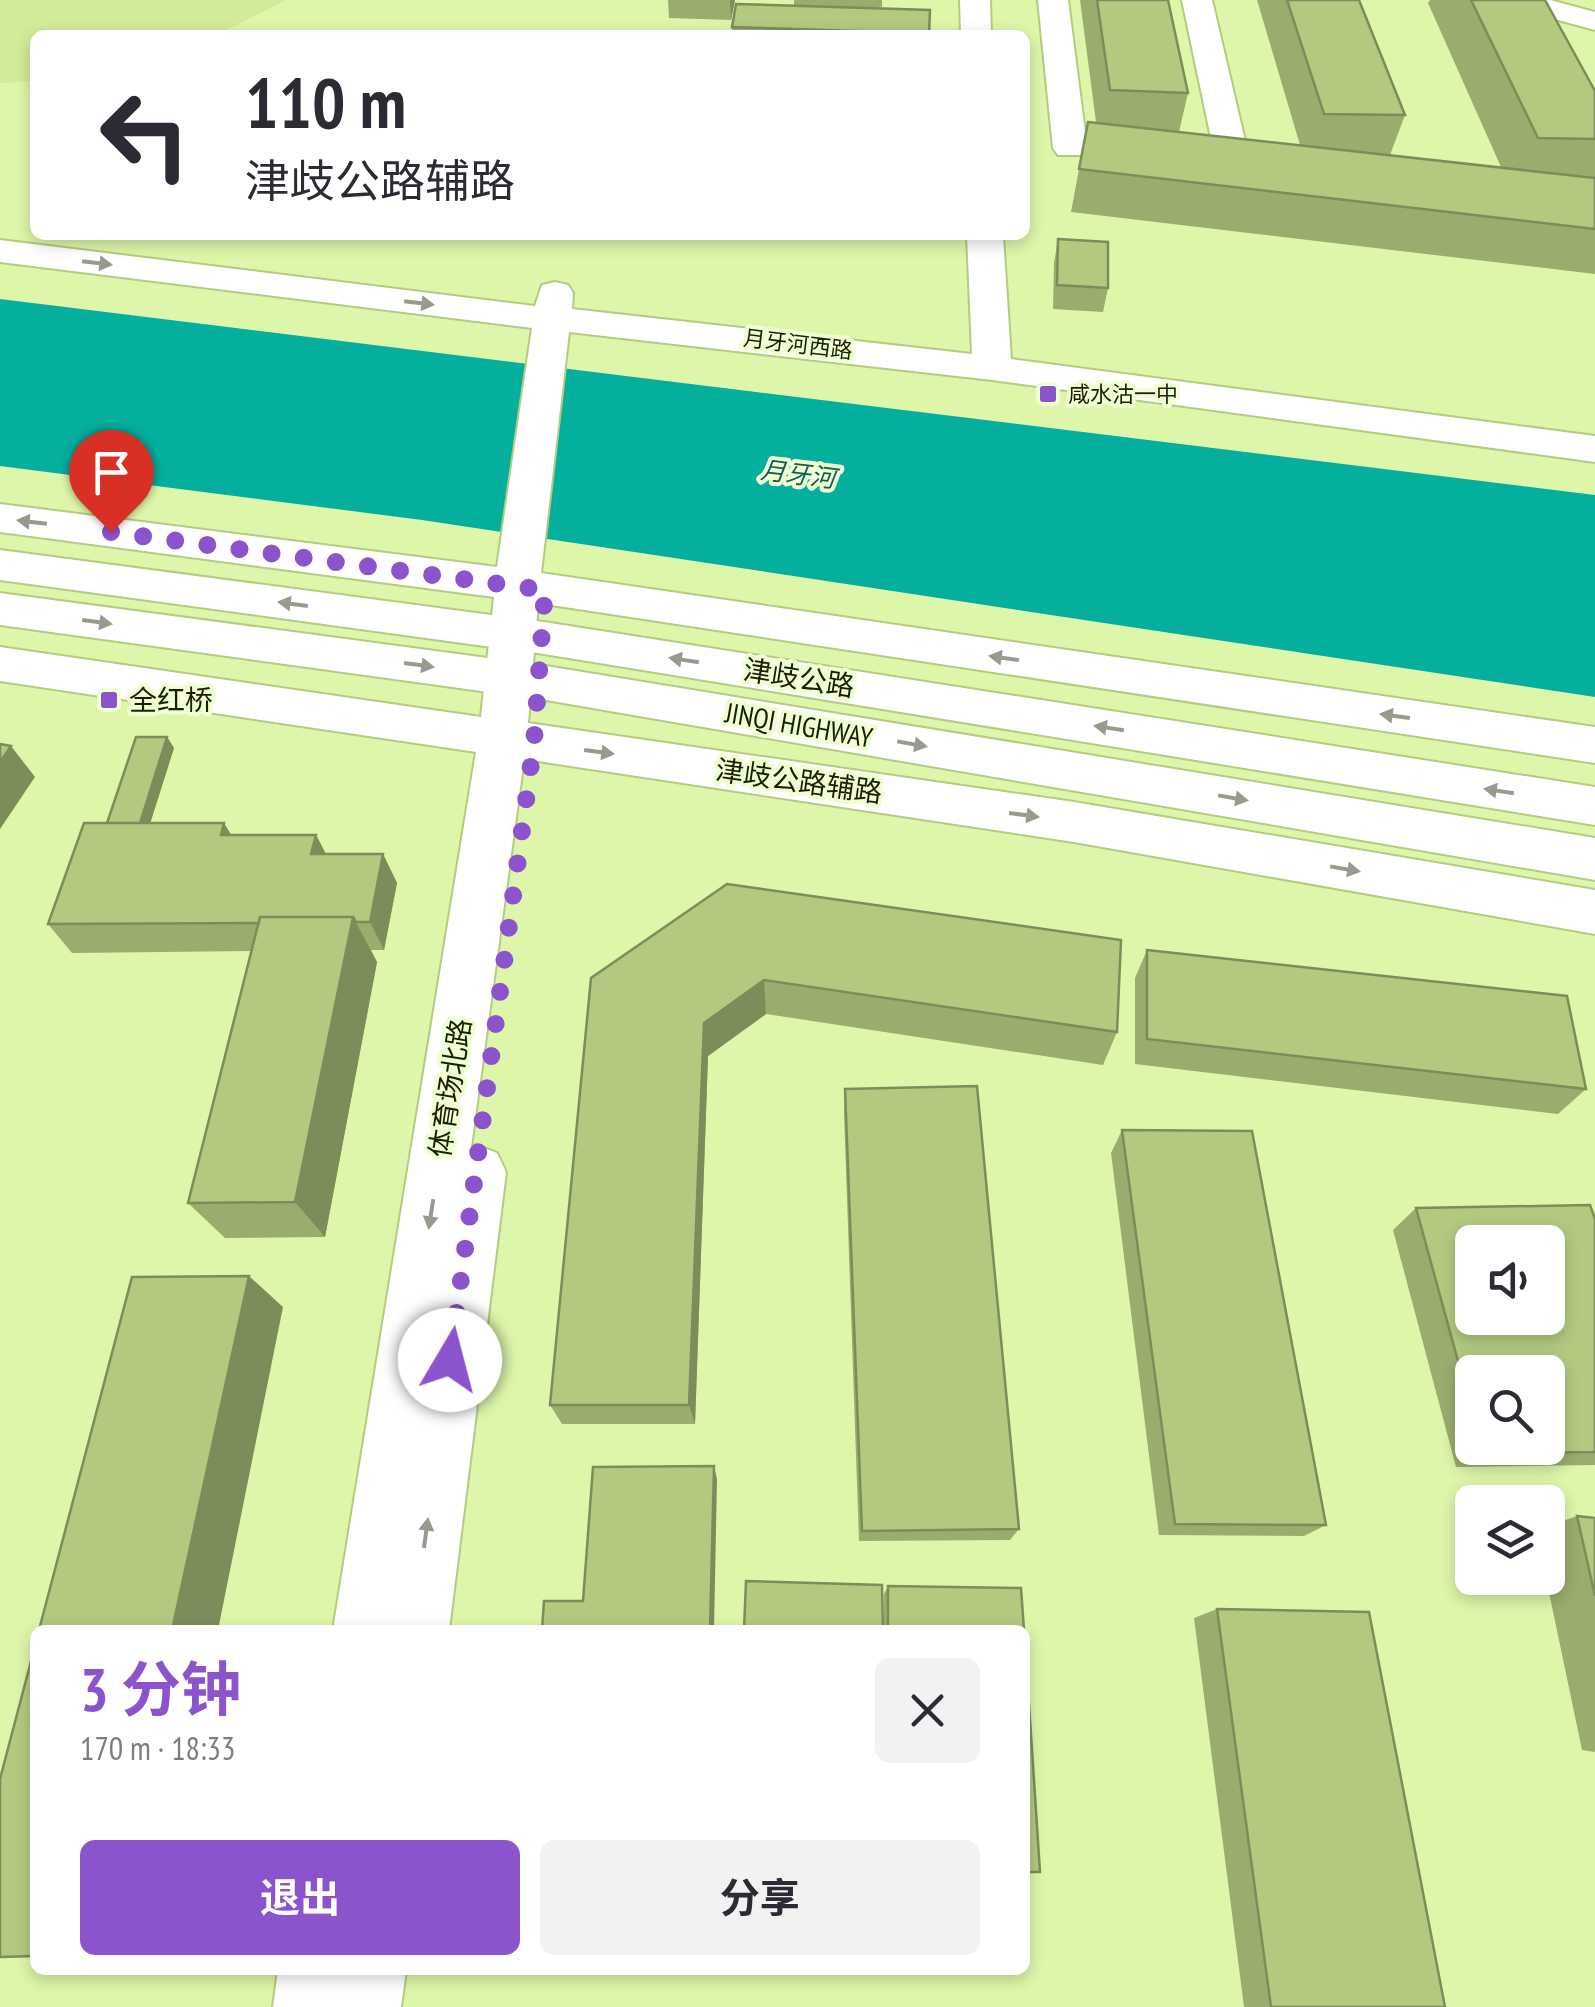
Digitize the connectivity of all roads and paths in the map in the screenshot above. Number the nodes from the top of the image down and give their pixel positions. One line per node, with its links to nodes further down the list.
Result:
1 (975, 0): 6 (street)
2 (1053, 0): 7 (street)
3 (1198, 0): 8 (street)
4 (1516, 0): 5 (street)
5 (1595, 22)
6 (976, 30)
7 (1070, 148)
8 (1234, 162)
9 (0, 224): 10 (street)
10 (30, 227)
11 (127, 240): 15 (street, 月牙河西路)
12 (985, 240): 16 (street)
13 (0, 250): 15 (street, 月牙河西路, one-way to 15)
14 (646, 316): 15 (street, 月牙河西路); 15 (street); 16 (street, 月牙河西路)
15 (563, 325): 22 (street)
16 (991, 358): 17 (street, 月牙河西路); 18 (street, 月牙河西路)
17 (1595, 430)
18 (1595, 449)
19 (0, 518): 22 (street, one-way to 19)
20 (0, 565): 22 (street, 津歧公路, one-way to 20)
21 (0, 609): 22 (street, JINQI HIGHWAY, one-way to 22)
22 (529, 612): 24 (street, 体育场北路); 25 (street, one-way to 22); 26 (street, 津歧公路, one-way to 22); 27 (street, JINQI HIGHWAY, one-way to 27)
23 (0, 664): 24 (street, 津歧公路辅路)
24 (519, 740): 28 (street, 津歧公路辅路, one-way to 28); 29 (street, 体育场北路, one-way to 29); 30 (street, 体育场北路, one-way to 24)
25 (1595, 745)
26 (1595, 806)
27 (1595, 858)
28 (1595, 912)
29 (370, 1625)
30 (414, 1625)
31 (317, 1975): 33 (street)
32 (365, 1975): 34 (street)
33 (313, 2007)
34 (362, 2007)

